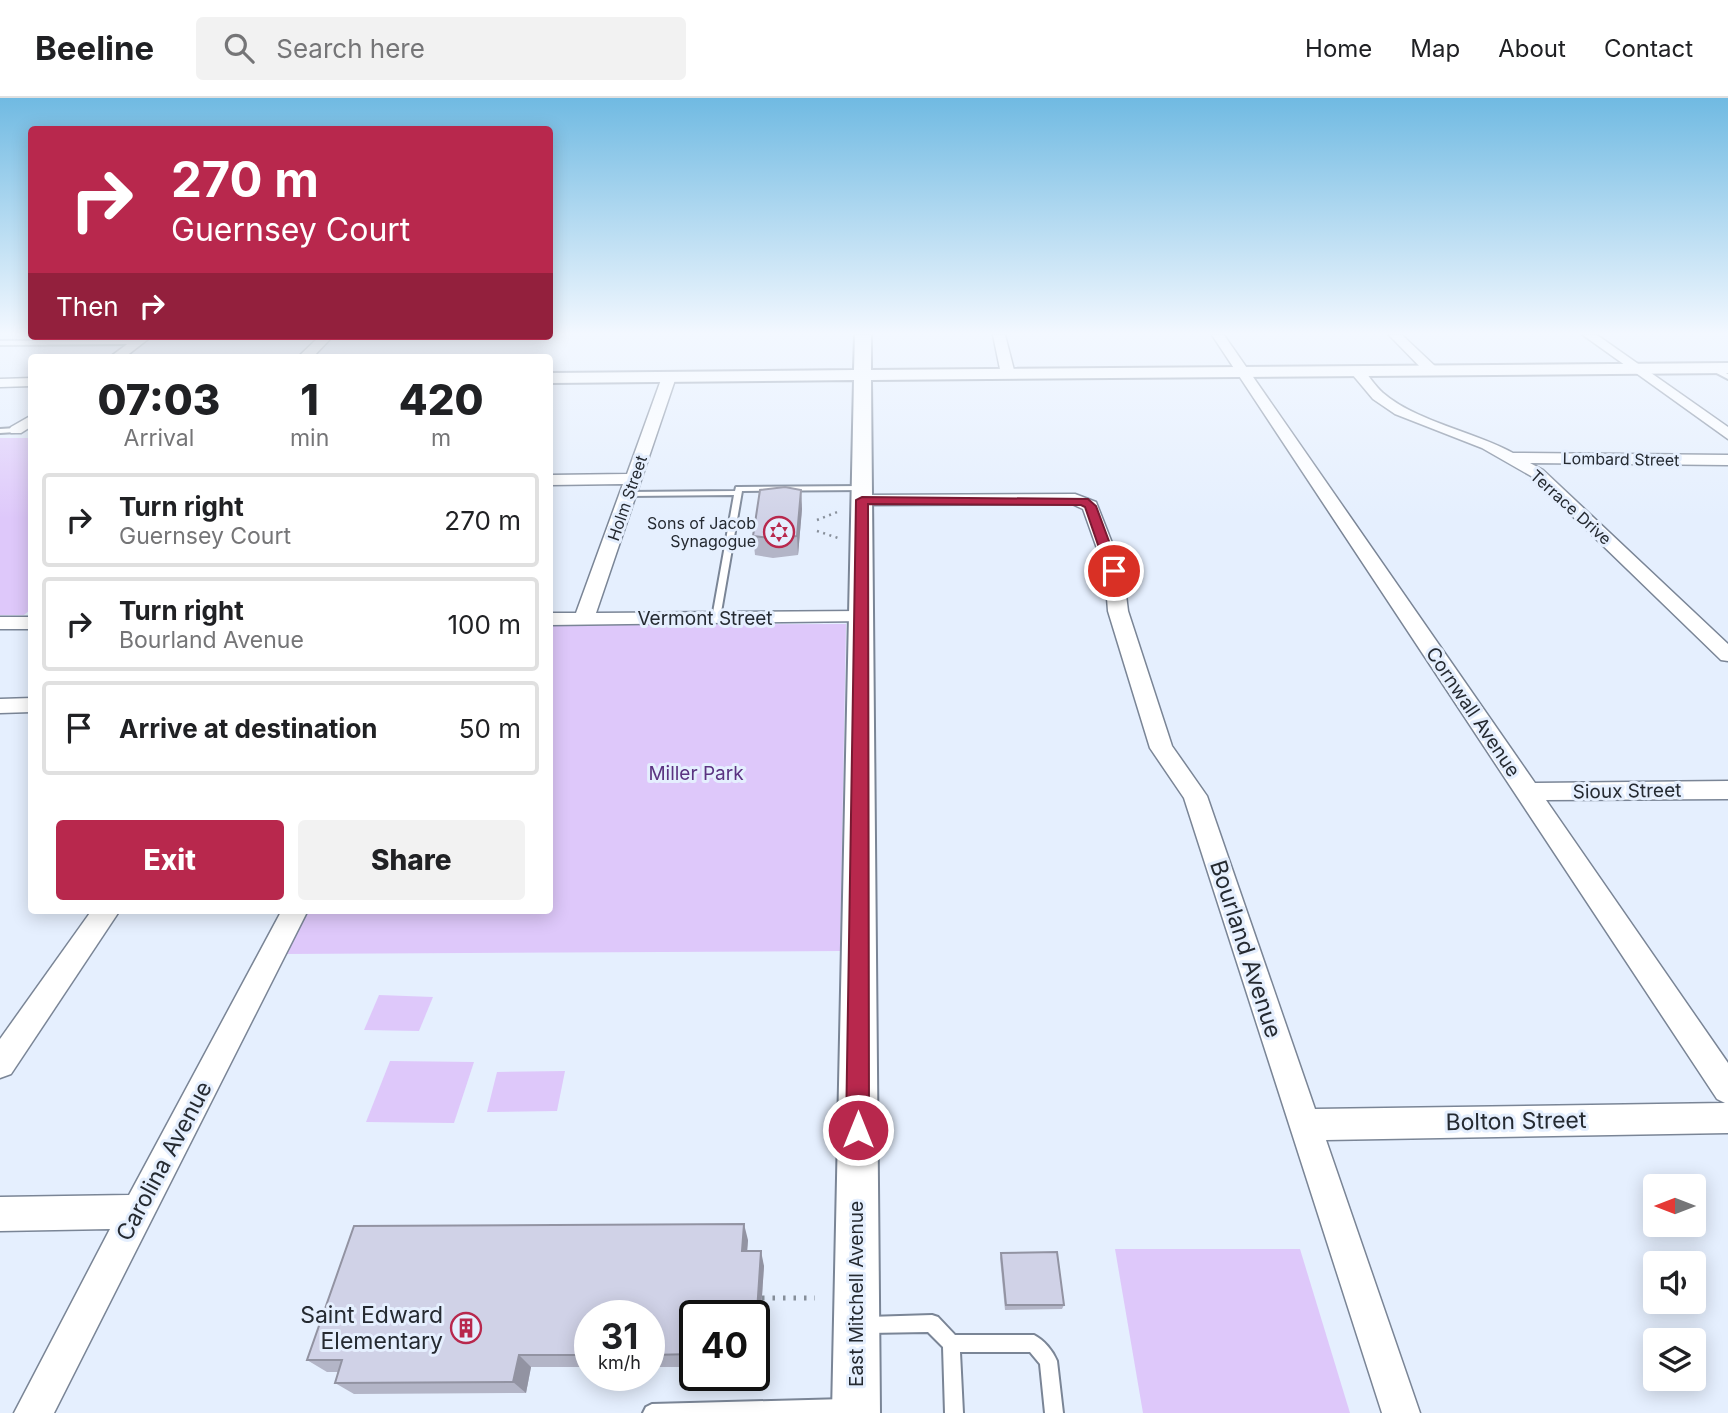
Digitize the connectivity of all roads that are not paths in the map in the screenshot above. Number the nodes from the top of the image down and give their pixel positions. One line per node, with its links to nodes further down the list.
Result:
1 (662, 396): 13 (street, Holm Street)
2 (862, 396): 15 (street, East Mitchell Avenue)
3 (1259, 396): 24 (street, Cornwall Avenue)
4 (1379, 396): 10 (street, Terrace Drive)
5 (1675, 396): 9 (street)
6 (28, 422): 7 (street)
7 (16, 430): 8 (lane)
8 (0, 431)
9 (1728, 434)
10 (1513, 458): 11 (street, Lombard Street); 22 (street, Terrace Drive)
11 (1728, 460)
12 (553, 480): 13 (street)
13 (631, 486): 14 (lane); 19 (street, Holm Street)
14 (738, 493): 15 (lane); 17 (lane)
15 (855, 500): 16 (street, East Mitchell Avenue); 30 (street, Bourland Avenue)
16 (861, 617): 17 (street, Vermont Street); 33 (street, East Mitchell Avenue)
17 (716, 618): 19 (street, Vermont Street)
18 (553, 619): 19 (street, Vermont Street)
19 (584, 619)
20 (0, 623): 21 (street)
21 (28, 623)
22 (1728, 656)
23 (1728, 790): 24 (street, Sioux Street)
24 (1527, 792): 28 (street, Cornwall Avenue)
25 (104, 914): 27 (street)
26 (293, 914): 31 (street, Carolina Avenue)
27 (0, 1064)
28 (1728, 1089)
29 (1728, 1118): 30 (street, Bolton Street)
30 (1305, 1125): 40 (street, Bourland Avenue)
31 (137, 1212): 32 (street); 36 (street, Carolina Avenue)
32 (0, 1214)
33 (857, 1325): 34 (lane); 35 (street, East Mitchell Avenue)
34 (951, 1343): 38 (lane); 39 (lane)
35 (856, 1410): 37 (lane)
36 (33, 1413)
37 (652, 1413)
38 (954, 1413)
39 (1054, 1413)
40 (1401, 1413)

